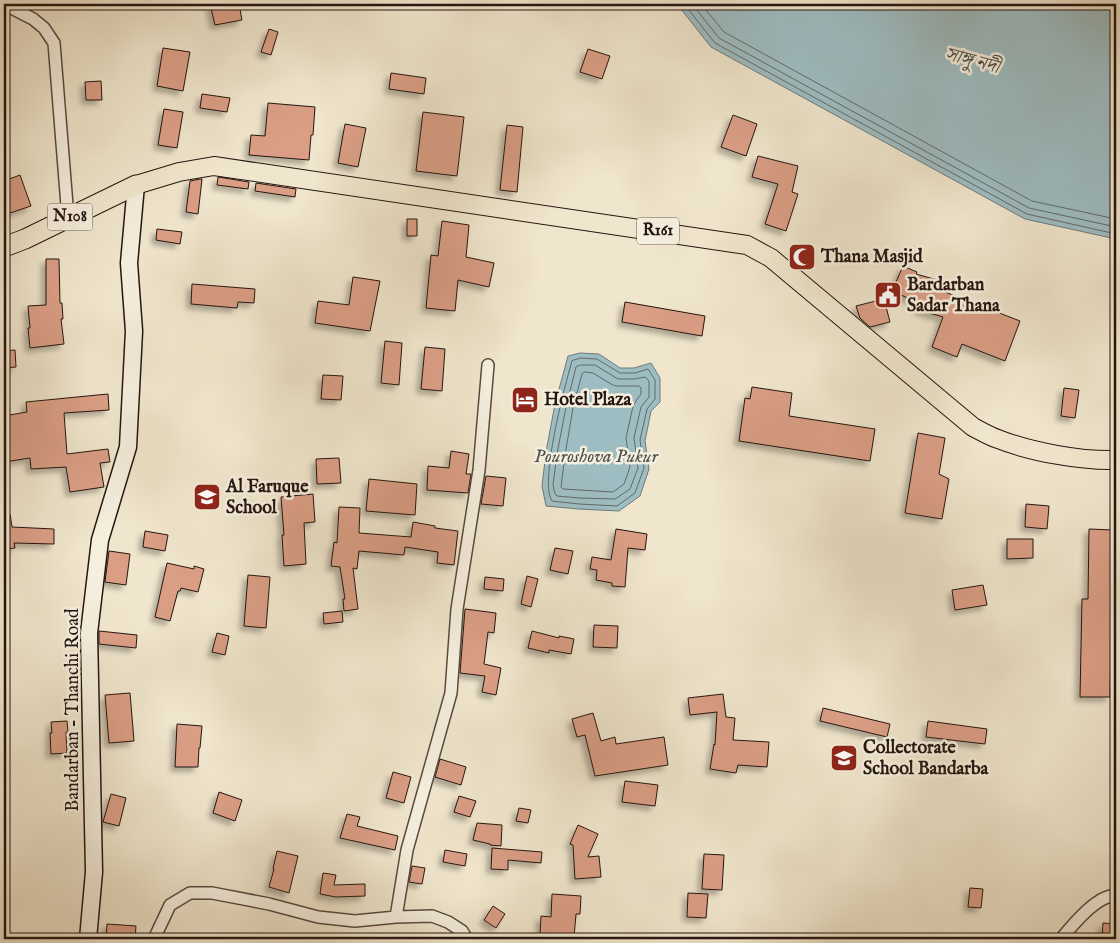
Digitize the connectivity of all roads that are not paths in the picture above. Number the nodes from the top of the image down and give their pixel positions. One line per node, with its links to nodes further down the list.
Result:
1 (4, 4): 3 (street)
2 (136, 185): 3 (highway, N108); 6 (main road, R161); 9 (main road, Bandarban - Thanchi Road)
3 (68, 218): 4 (highway, N108)
4 (4, 247)
5 (488, 365): 8 (street)
6 (1116, 460)
7 (1116, 895): 12 (street)
8 (396, 916): 10 (street); 11 (street)
9 (88, 939)
10 (154, 939)
11 (467, 939)
12 (1061, 939)

